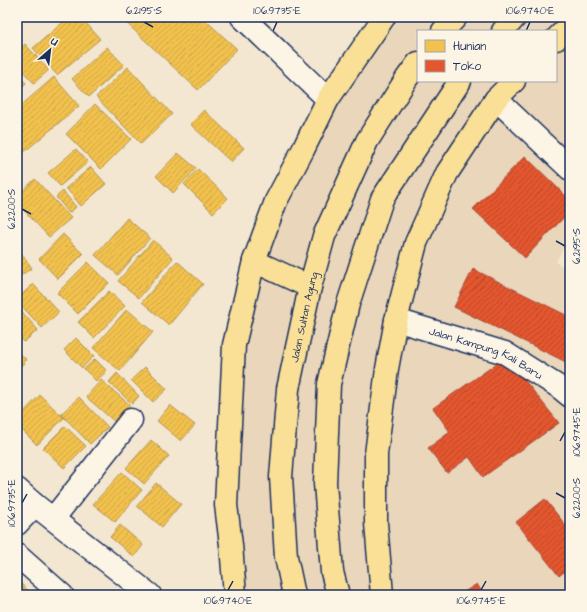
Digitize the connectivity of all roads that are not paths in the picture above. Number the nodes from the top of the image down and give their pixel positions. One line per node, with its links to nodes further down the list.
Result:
1 (242, 17): 12 (street)
2 (384, 17): 12 (highway)
3 (456, 17): 6 (highway)
4 (515, 17): 7 (highway)
5 (570, 25): 8 (highway)
6 (443, 30)
7 (504, 30)
8 (557, 38)
9 (417, 64): 16 (highway, Jalan Sultan Agung)
10 (459, 82): 28 (highway)
11 (513, 82): 13 (highway)
12 (328, 99): 15 (highway)
13 (496, 99): 14 (street); 17 (highway)
14 (570, 170)
15 (254, 261): 16 (highway); 26 (highway)
16 (310, 287): 27 (highway, Jalan Sultan Agung)
17 (396, 320): 18 (street, Jalan Kampung Kali Baru); 29 (highway)
18 (570, 396)
19 (131, 420): 22 (street)
20 (17, 489): 21 (street)
21 (25, 515): 22 (street)
22 (53, 518): 25 (street)
23 (17, 554): 24 (street)
24 (62, 595)
25 (150, 595)
26 (235, 595)
27 (294, 595)
28 (338, 595)
29 (382, 595)

